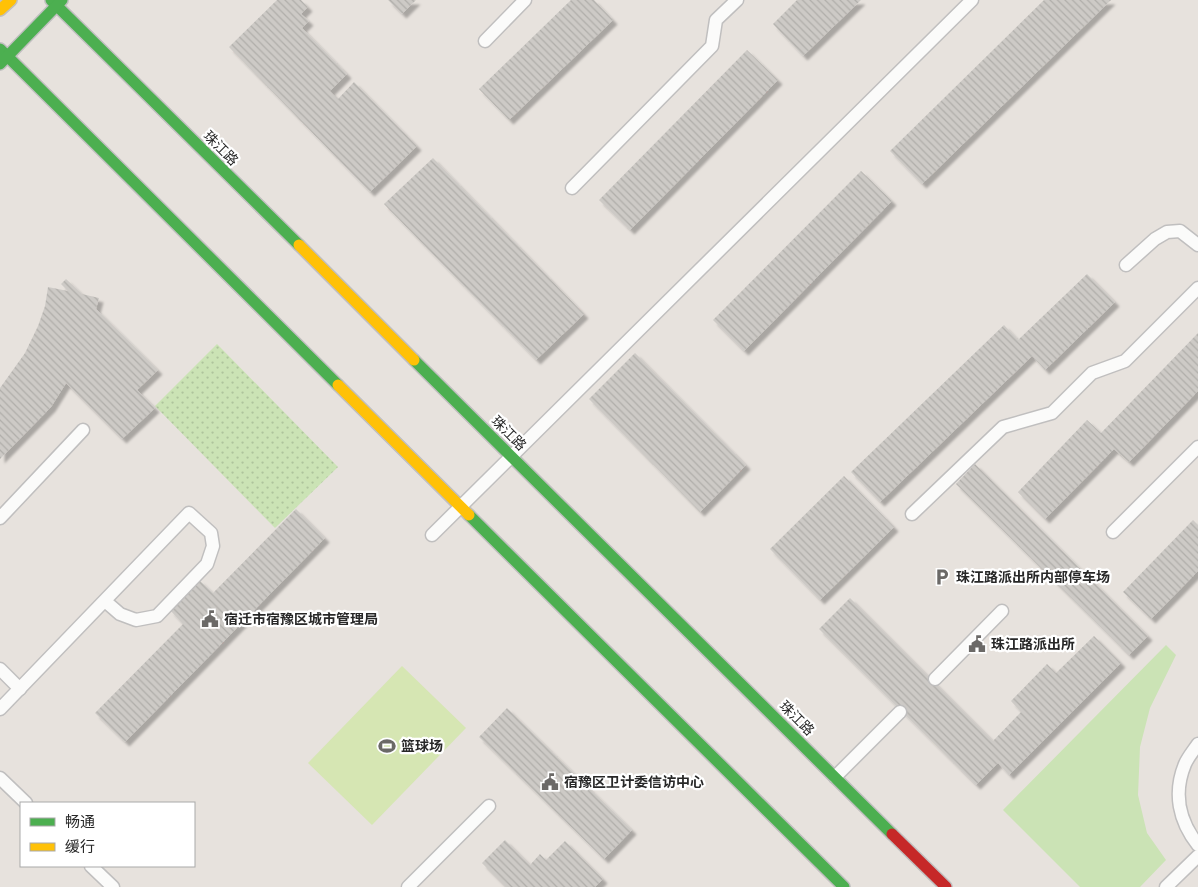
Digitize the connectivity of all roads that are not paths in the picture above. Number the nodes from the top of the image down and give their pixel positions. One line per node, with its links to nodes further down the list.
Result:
1 (11, 0): 6 (street)
2 (526, 0): 7 (lane)
3 (737, 0): 9 (lane)
4 (972, 0): 15 (lane)
5 (57, 2): 8 (street); 15 (street, 珠江路)
6 (0, 10)
7 (485, 41)
8 (3, 56): 16 (street)
9 (572, 188)
10 (1198, 245): 11 (lane)
11 (1126, 265)
12 (1198, 288): 17 (lane)
13 (83, 430): 18 (lane)
14 (1198, 447): 19 (lane)
15 (511, 456): 16 (lane); 29 (street, 珠江路)
16 (460, 505): 20 (lane); 38 (street)
17 (912, 514)
18 (0, 518)
19 (1112, 532)
20 (432, 535)
21 (105, 600): 21 (lane); 25 (lane)
22 (1002, 611): 24 (lane)
23 (0, 669): 25 (lane)
24 (935, 679)
25 (20, 689): 26 (lane)
26 (0, 709)
27 (900, 712): 29 (lane)
28 (1198, 744): 33 (lane)
29 (835, 777): 39 (street, 珠江路)
30 (0, 778): 31 (lane)
31 (25, 802)
32 (489, 806): 37 (lane)
33 (1198, 845)
34 (1198, 856): 40 (lane)
35 (92, 867): 36 (lane)
36 (113, 887)
37 (408, 887)
38 (844, 887)
39 (946, 887)
40 (1166, 887)

